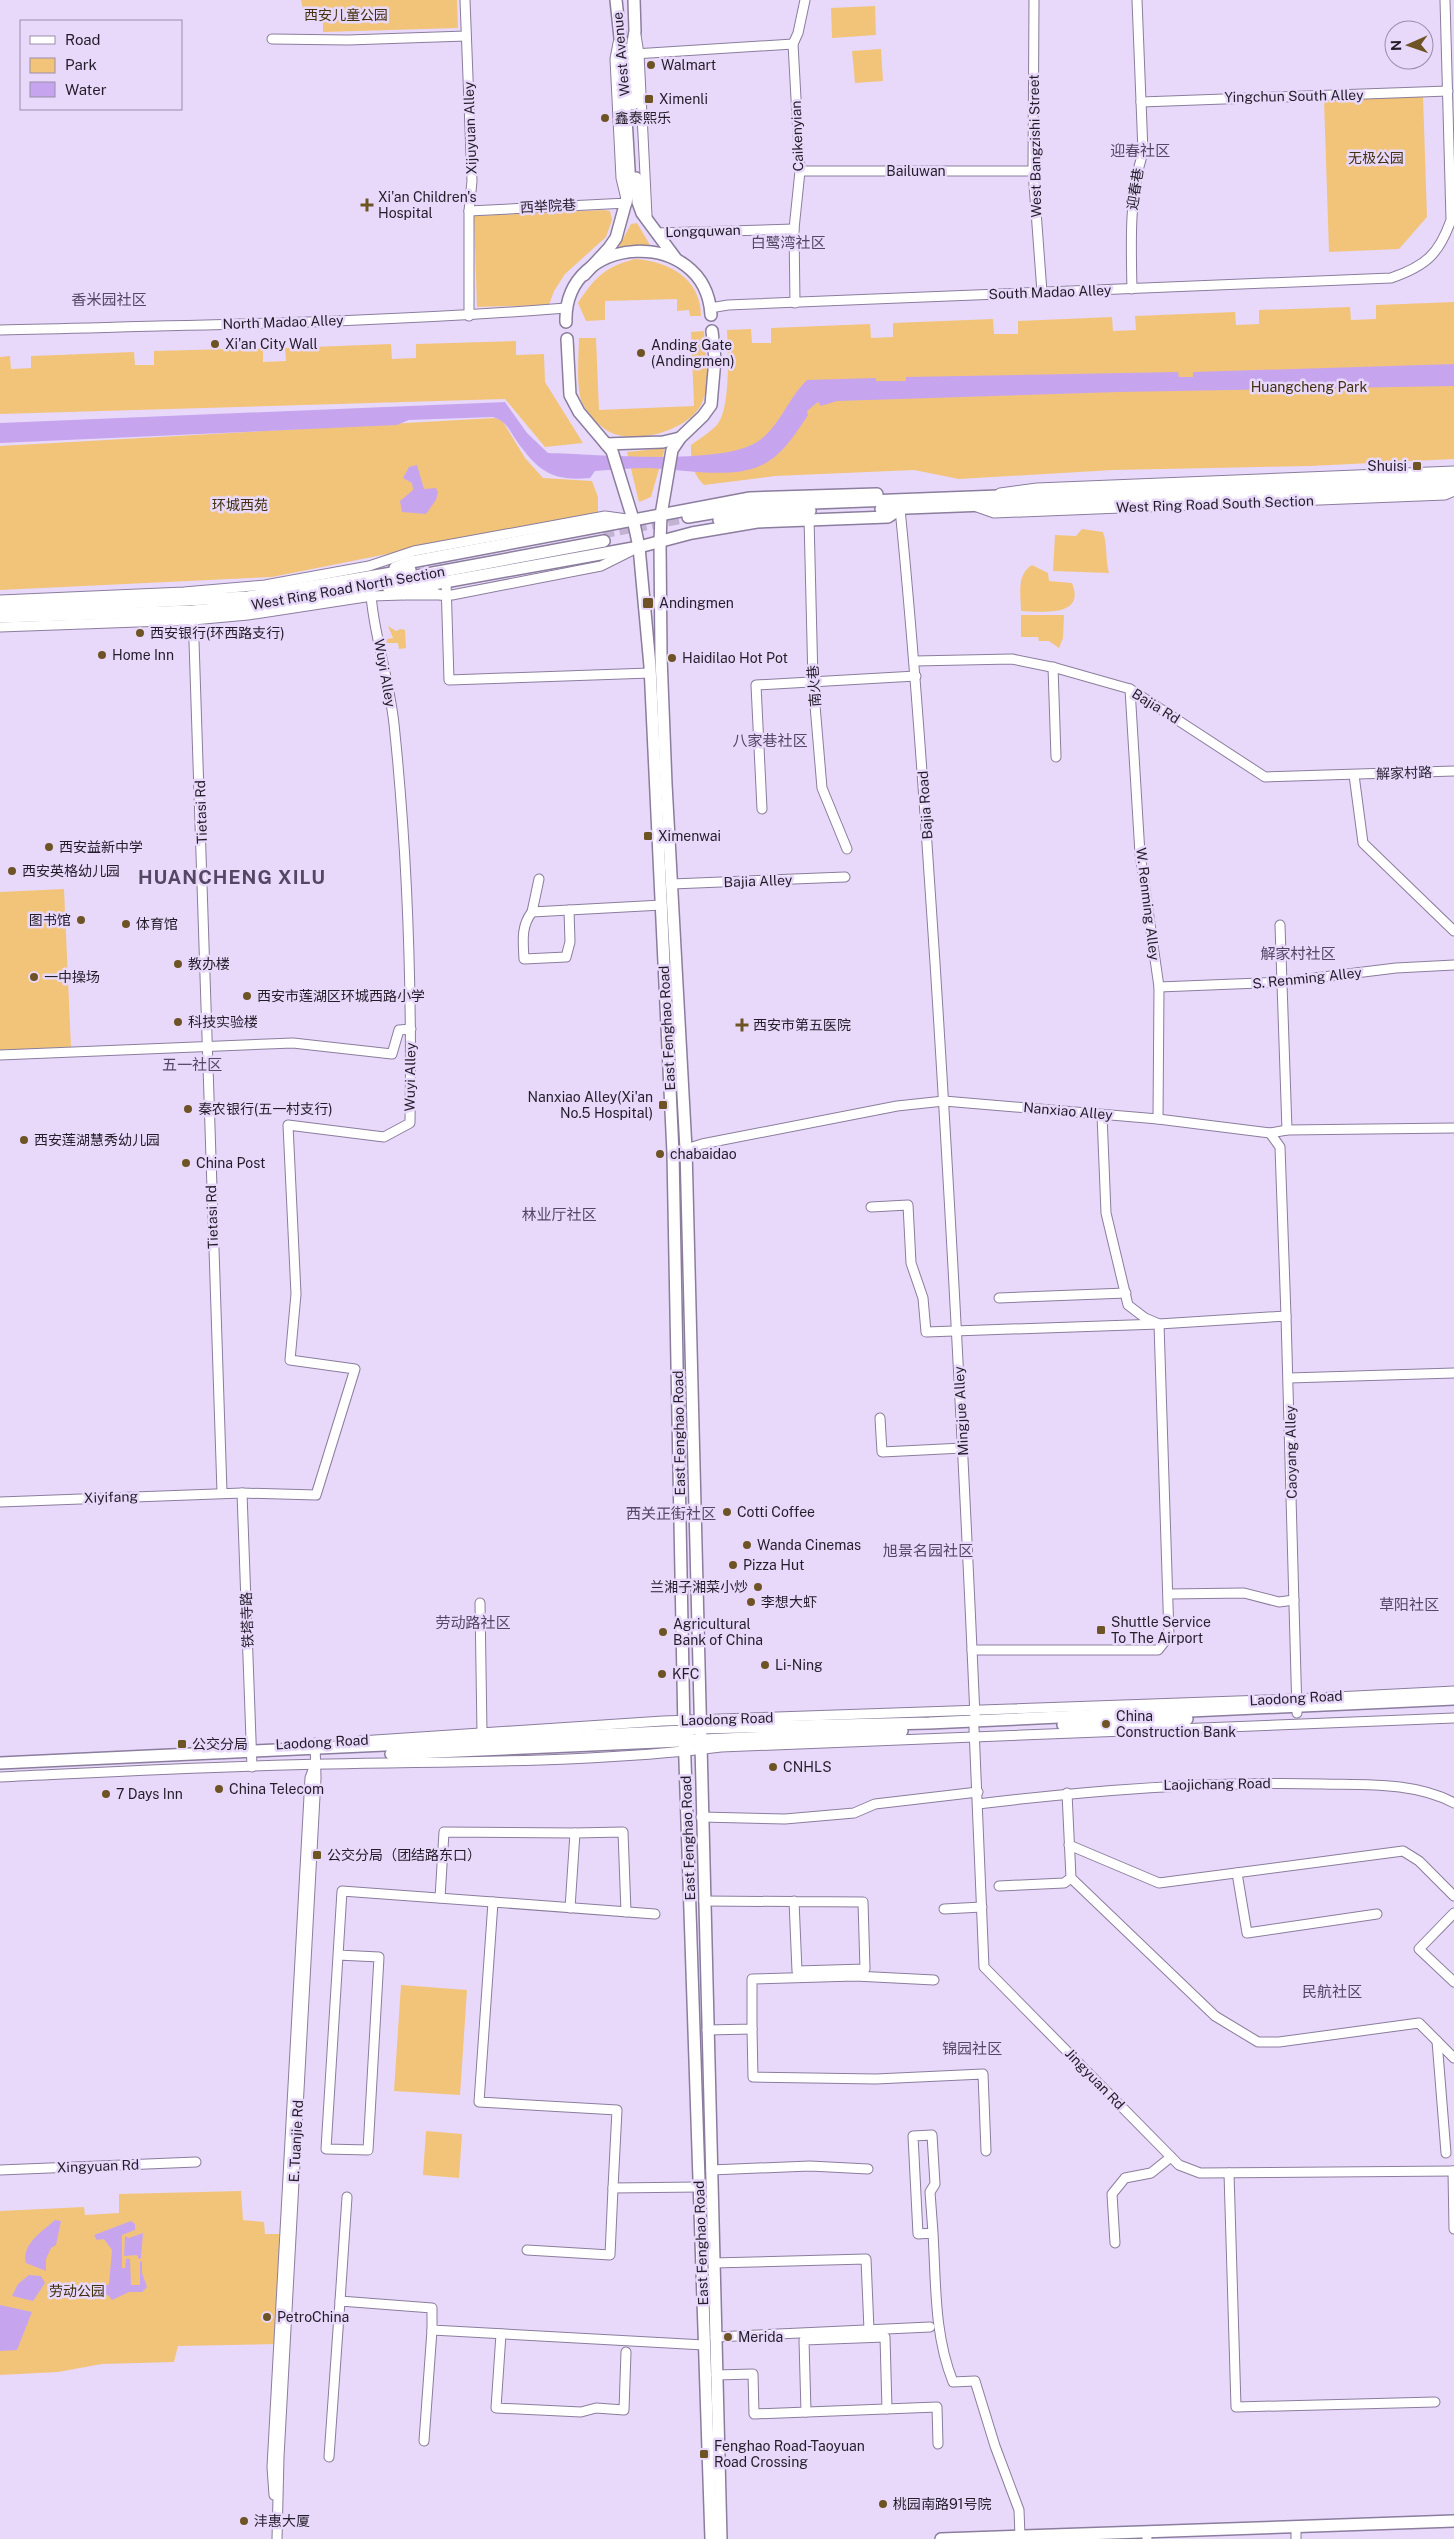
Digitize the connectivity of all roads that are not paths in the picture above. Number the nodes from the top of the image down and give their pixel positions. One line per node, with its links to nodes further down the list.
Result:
1 (465, 0): 8 (street, Xijuyuan Alley)
2 (616, 0): 16 (main road, West Avenue)
3 (634, 0): 11 (main road, West Avenue)
4 (805, 0): 10 (street)
5 (1034, 0): 15 (street, West Bangzishi Street)
6 (1137, 0): 13 (street, 迎春巷)
7 (1445, 0): 12 (street, South Madao Alley)
8 (466, 36): 9 (street); 17 (street, Xijuyuan Alley)
9 (272, 38)
10 (793, 44): 11 (street); 14 (street, Caikenyian)
11 (635, 54): 19 (main road, West Avenue)
12 (1448, 91): 13 (street, Yingchun South Alley); 22 (street, South Madao Alley)
13 (1141, 102): 22 (street, 迎春巷)
14 (800, 171): 15 (street, Bailuwan); 18 (street, Caikenyian)
15 (1033, 171): 23 (street, West Bangzishi Street)
16 (627, 203): 17 (street, 西举院巷); 21 (main road, West Avenue)
17 (469, 210): 27 (street, Xijuyuan Alley)
18 (794, 228): 19 (street, Longquwan); 24 (street)
19 (658, 233): 20 (main road, West Avenue)
20 (676, 259): 21 (main road); 26 (main road)
21 (584, 275): 25 (main road)
22 (1132, 289): 23 (street, South Madao Alley)
23 (1042, 292): 24 (street, South Madao Alley)
24 (795, 303): 26 (street, South Madao Alley)
25 (566, 308): 27 (street, North Madao Alley); 28 (main road)
26 (710, 312)
27 (469, 316): 29 (street, North Madao Alley)
28 (566, 322)
29 (0, 330)
30 (712, 331): 32 (main road)
31 (567, 339): 33 (main road)
32 (680, 438): 33 (main road); 39 (main road, East Fenghao Road)
33 (609, 448): 41 (main road, East Fenghao Road)
34 (1452, 473): 36 (main road, West Ring Road South Section); 36 (street, West Ring Road South Section)
35 (1454, 489): 38 (main road, West Ring Road South Section)
36 (990, 496): 37 (main road, West Ring Road South Section)
37 (913, 500): 38 (main road, West Ring Road South Section); 39 (main road)
38 (900, 509): 40 (main road); 55 (street, Bajia Road)
39 (661, 514): 41 (main road); 43 (main road, East Fenghao Road)
40 (809, 518): 43 (main road); 59 (street, 南火巷)
41 (633, 520): 44 (main road, East Fenghao Road); 45 (main road); 45 (street)
42 (603, 537): 45 (main road, West Ring Road North Section)
43 (660, 542): 44 (main road); 68 (main road, East Fenghao Road)
44 (639, 547): 46 (main road); 49 (street); 57 (main road, East Fenghao Road)
45 (370, 582): 47 (main road); 48 (street); 50 (street); 51 (main road, West Ring Road North Section); 52 (main road, West Ring Road North Section); 77 (street, Wuyi Alley)
46 (446, 582): 47 (main road); 49 (street)
47 (417, 587): 48 (street); 49 (street)
48 (403, 595): 49 (street)
49 (443, 595): 57 (street)
50 (0, 600)
51 (0, 609)
52 (193, 615): 53 (main road, West Ring Road North Section); 54 (street); 78 (street, Tietasi Rd)
53 (0, 617)
54 (0, 627)
55 (915, 661): 56 (street, Bajia Rd); 58 (street, Bajia Road)
56 (1053, 667): 60 (street, Bajia Rd); 61 (street)
57 (650, 673): 69 (main road, East Fenghao Road)
58 (916, 676): 59 (street); 80 (street, Bajia Road)
59 (813, 682): 64 (street); 65 (street, 南火巷)
60 (1130, 689): 63 (street, Bajia Rd); 76 (street, W. Renming Alley)
61 (1056, 757)
62 (1454, 771): 63 (street, 解家村路)
63 (1354, 775): 73 (street)
64 (762, 808)
65 (847, 849)
66 (845, 878): 68 (street, Bajia Alley)
67 (539, 879): 71 (street)
68 (672, 884): 86 (main road, East Fenghao Road)
69 (662, 905): 70 (street); 112 (main road, East Fenghao Road)
70 (569, 910): 71 (street); 71 (street)
71 (532, 912)
72 (1280, 925): 75 (street)
73 (1454, 931)
74 (1454, 966): 75 (street, S. Renming Alley)
75 (1282, 982): 76 (street, S. Renming Alley); 84 (street)
76 (1159, 987): 82 (street, W. Renming Alley)
77 (411, 1029): 78 (street); 98 (street, Wuyi Alley)
78 (208, 1048): 79 (street); 97 (street, Tietasi Rd)
79 (0, 1055)
80 (944, 1101): 81 (street, Nanxiao Alley); 86 (street, Nanxiao Alley); 92 (street, Mingjue Alley)
81 (1102, 1114): 82 (street, Nanxiao Alley); 88 (street)
82 (1158, 1119): 85 (street, Nanxiao Alley)
83 (1454, 1128): 84 (street, Nanxiao Alley)
84 (1287, 1130): 85 (street, Nanxiao Alley)
85 (1270, 1133): 90 (street, Caoyang Alley)
86 (686, 1149): 111 (main road, East Fenghao Road)
87 (871, 1206): 92 (street)
88 (1126, 1293): 89 (street); 91 (street)
89 (1000, 1298)
90 (1286, 1316): 91 (street); 94 (street, Caoyang Alley)
91 (1160, 1324): 92 (street); 100 (street)
92 (958, 1331): 96 (street, Mingjue Alley)
93 (1454, 1373): 94 (street)
94 (1289, 1378): 101 (street, Caoyang Alley)
95 (880, 1418): 96 (street)
96 (963, 1448): 103 (street, Mingjue Alley)
97 (222, 1492): 98 (street); 99 (street, Xiyifang)
98 (242, 1494): 114 (street, 铁塔寺路)
99 (0, 1502)
100 (1169, 1594): 101 (street); 103 (street)
101 (1294, 1600): 106 (street, Caoyang Alley)
102 (480, 1603): 110 (street)
103 (972, 1650): 109 (street, Mingjue Alley)
104 (1454, 1690): 106 (street, Laodong Road)
105 (1454, 1699): 106 (main road, Laodong Road)
106 (1297, 1706): 107 (main road, Laodong Road); 109 (main road, Laodong Road); 109 (street, Laodong Road)
107 (1454, 1706)
108 (1454, 1718): 109 (street, Laodong Road)
109 (975, 1724): 111 (main road, Laodong Road); 111 (street, Laodong Road); 119 (street, Jingyuan Rd)
110 (482, 1733): 112 (street, Laodong Road); 113 (street, Laodong Road)
111 (699, 1734): 112 (main road, Laodong Road); 112 (street, Laodong Road); 123 (main road, East Fenghao Road)
112 (685, 1736): 113 (main road, Laodong Road); 157 (main road, East Fenghao Road)
113 (315, 1754): 114 (main road, Laodong Road); 184 (street); 185 (street, E. Tuanjie Rd)
114 (252, 1756): 115 (street, Laodong Road); 116 (main road, Laodong Road); 117 (main road, Laodong Road); 118 (street, Laodong Road)
115 (0, 1758)
116 (0, 1763)
117 (0, 1771)
118 (0, 1777)
119 (978, 1792): 122 (street, Jingyuan Rd); 123 (street)
120 (1067, 1793): 121 (street, Laojichang Road); 122 (street, Laojichang Road); 125 (street)
121 (1454, 1803)
122 (978, 1804): 134 (street, Jingyuan Rd)
123 (702, 1817): 131 (main road, East Fenghao Road)
124 (575, 1833): 130 (street); 135 (street); 137 (street)
125 (1069, 1845): 126 (street); 127 (street)
126 (1237, 1873): 129 (street); 140 (street)
127 (1071, 1878): 128 (street); 146 (street)
128 (998, 1886)
129 (1454, 1896)
130 (440, 1898): 132 (street); 141 (street)
131 (704, 1901): 133 (street); 145 (main road, East Fenghao Road)
132 (493, 1902): 135 (street); 158 (street)
133 (794, 1902): 133 (street)
134 (982, 1907): 136 (street); 150 (street, Jingyuan Rd)
135 (570, 1908): 137 (street)
136 (944, 1909)
137 (626, 1912): 139 (street)
138 (1454, 1913): 143 (street)
139 (655, 1914)
140 (1377, 1914)
141 (338, 1955): 141 (street)
142 (934, 1980): 144 (street)
143 (1454, 1982)
144 (752, 2029): 145 (street); 148 (street)
145 (707, 2030): 153 (main road, East Fenghao Road)
146 (1437, 2041): 147 (street); 149 (street)
147 (1454, 2058)
148 (986, 2151)
149 (1446, 2153)
150 (1171, 2158): 156 (street, Jingyuan Rd); 162 (street)
151 (196, 2162): 152 (street, Xingyuan Rd)
152 (0, 2170)
153 (711, 2170): 154 (street); 164 (main road, East Fenghao Road)
154 (868, 2170)
155 (1453, 2172): 156 (street, Jingyuan Rd); 160 (street)
156 (1230, 2173): 174 (street)
157 (699, 2187): 158 (street); 171 (main road, East Fenghao Road)
158 (613, 2188): 163 (street)
159 (348, 2197): 165 (street)
160 (1454, 2230)
161 (933, 2233): 161 (street); 183 (street)
162 (1116, 2243)
163 (527, 2250)
164 (713, 2262): 168 (street); 170 (main road, East Fenghao Road)
165 (340, 2301): 167 (street); 179 (street)
166 (930, 2327): 168 (street)
167 (432, 2330): 169 (street); 177 (street)
168 (869, 2330): 170 (street)
169 (502, 2334): 171 (street); 172 (street)
170 (715, 2337): 173 (main road, East Fenghao Road)
171 (704, 2345): 186 (main road, East Fenghao Road)
172 (626, 2352)
173 (716, 2375): 176 (street); 187 (main road, East Fenghao Road)
174 (1435, 2402)
175 (887, 2409): 176 (street); 176 (street); 178 (street)
176 (806, 2412)
177 (424, 2441)
178 (938, 2444)
179 (328, 2457)
180 (1454, 2521): 182 (main road)
181 (1454, 2527): 182 (main road)
182 (1296, 2533): 183 (main road); 190 (main road)
183 (1020, 2536): 188 (main road)
184 (272, 2539)
185 (277, 2539)
186 (711, 2539)
187 (721, 2539)
188 (941, 2539)
189 (1125, 2539): 190 (main road)
190 (1147, 2539)

